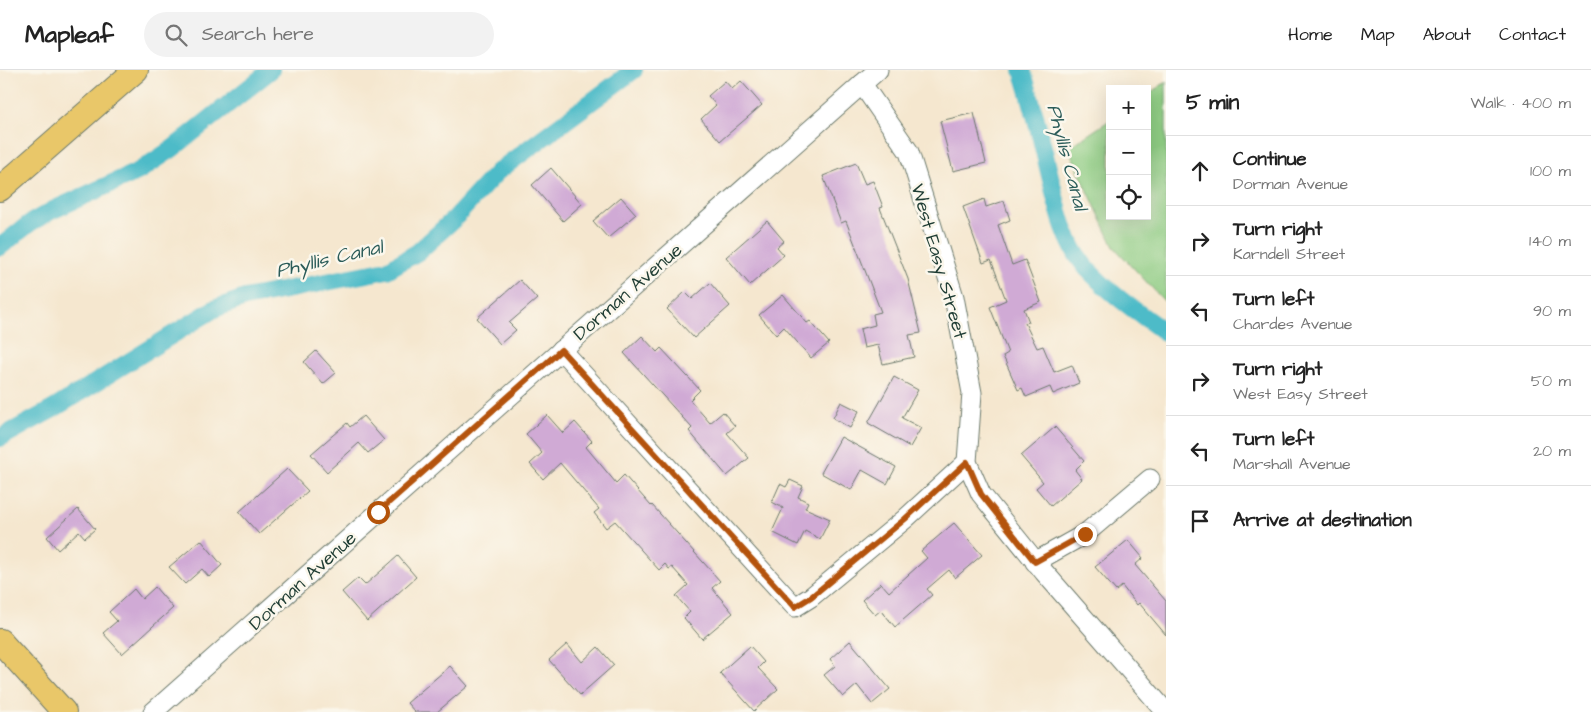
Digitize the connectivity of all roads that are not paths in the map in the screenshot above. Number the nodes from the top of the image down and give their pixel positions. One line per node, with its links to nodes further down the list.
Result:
1 (136, 70): 4 (main road)
2 (878, 70): 3 (street, Dorman Avenue)
3 (862, 84): 5 (street, Dorman Avenue); 6 (street, West Easy Street)
4 (0, 189)
5 (561, 350): 6 (street); 11 (street, Dorman Avenue)
6 (967, 462): 8 (street, West Easy Street)
7 (1150, 479): 8 (street)
8 (1035, 562): 12 (street, West Easy Street)
9 (0, 641): 10 (main road)
10 (64, 712)
11 (153, 712)
12 (1166, 712)

